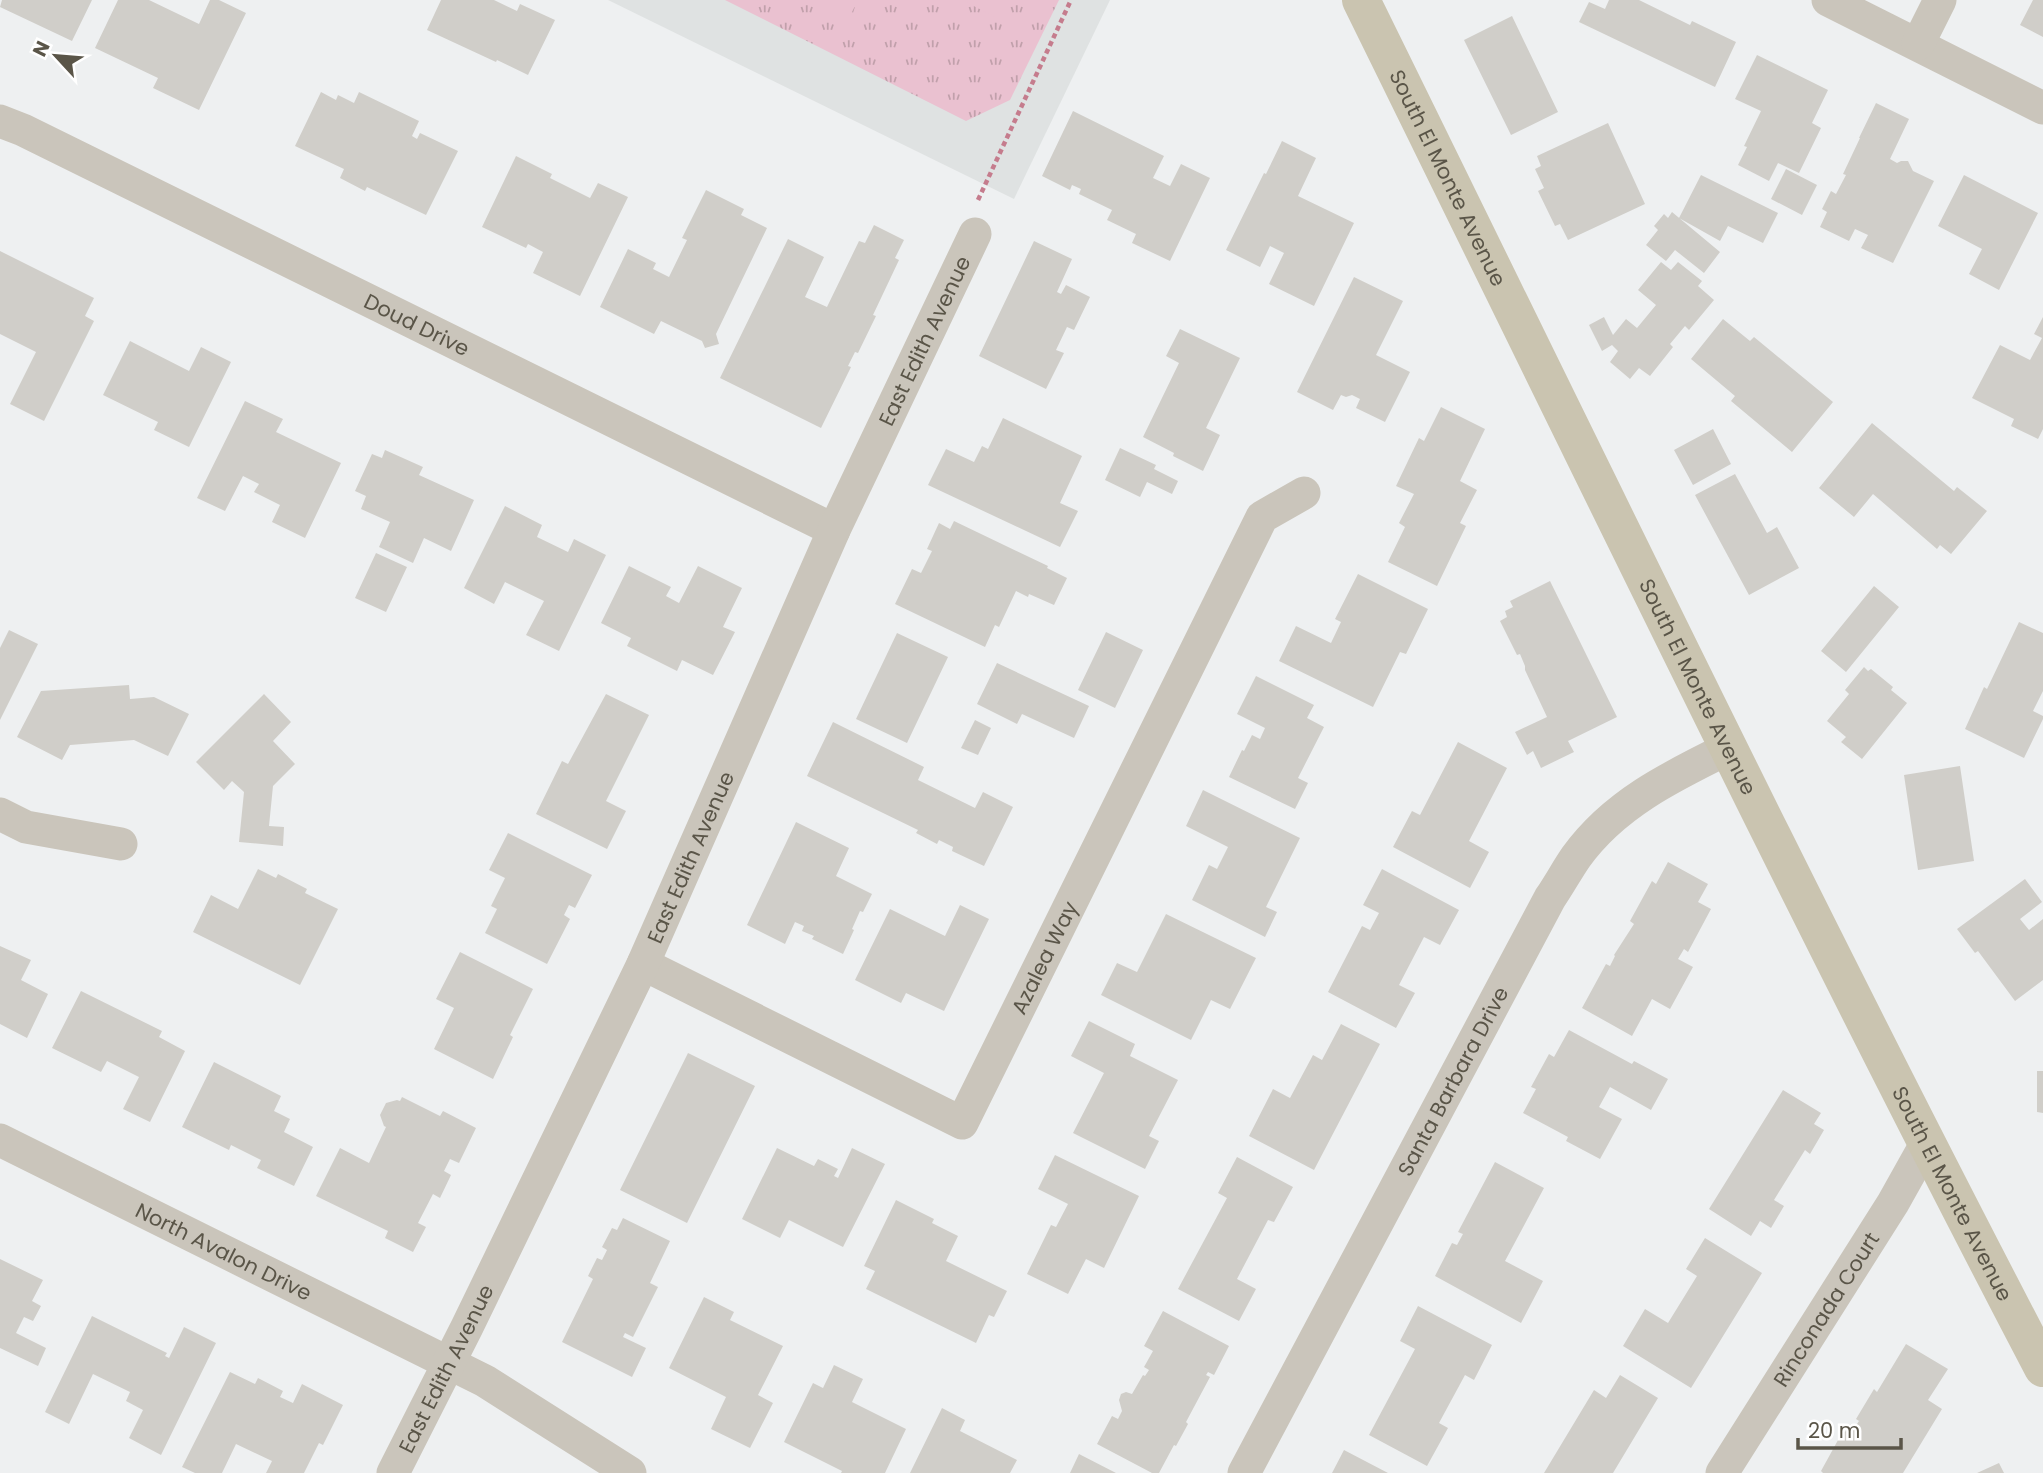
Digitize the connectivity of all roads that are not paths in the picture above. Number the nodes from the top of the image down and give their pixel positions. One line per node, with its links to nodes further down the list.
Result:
1 (1361, 0): 10 (main road, South El Monte Avenue)
2 (1828, 0): 4 (street)
3 (1940, 0): 4 (street)
4 (1918, 44): 5 (street)
5 (2043, 108)
6 (0, 121): 9 (street, Doud Drive)
7 (975, 234): 9 (street, East Edith Avenue)
8 (1304, 494): 13 (street, Azalea Way)
9 (834, 530): 13 (street, East Edith Avenue)
10 (1729, 748): 15 (main road, South El Monte Avenue); 20 (street, Santa Barbara Drive)
11 (0, 814): 12 (street)
12 (121, 844)
13 (643, 964): 16 (street, East Edith Avenue)
14 (0, 1140): 16 (street, North Avalon Drive)
15 (1926, 1144): 17 (main road, South El Monte Avenue); 21 (street, Rinconada Court)
16 (449, 1363): 18 (street, East Edith Avenue); 19 (street, North Avalon Drive)
17 (2043, 1368)
18 (393, 1473)
19 (630, 1473)
20 (1244, 1473)
21 (1722, 1473)

